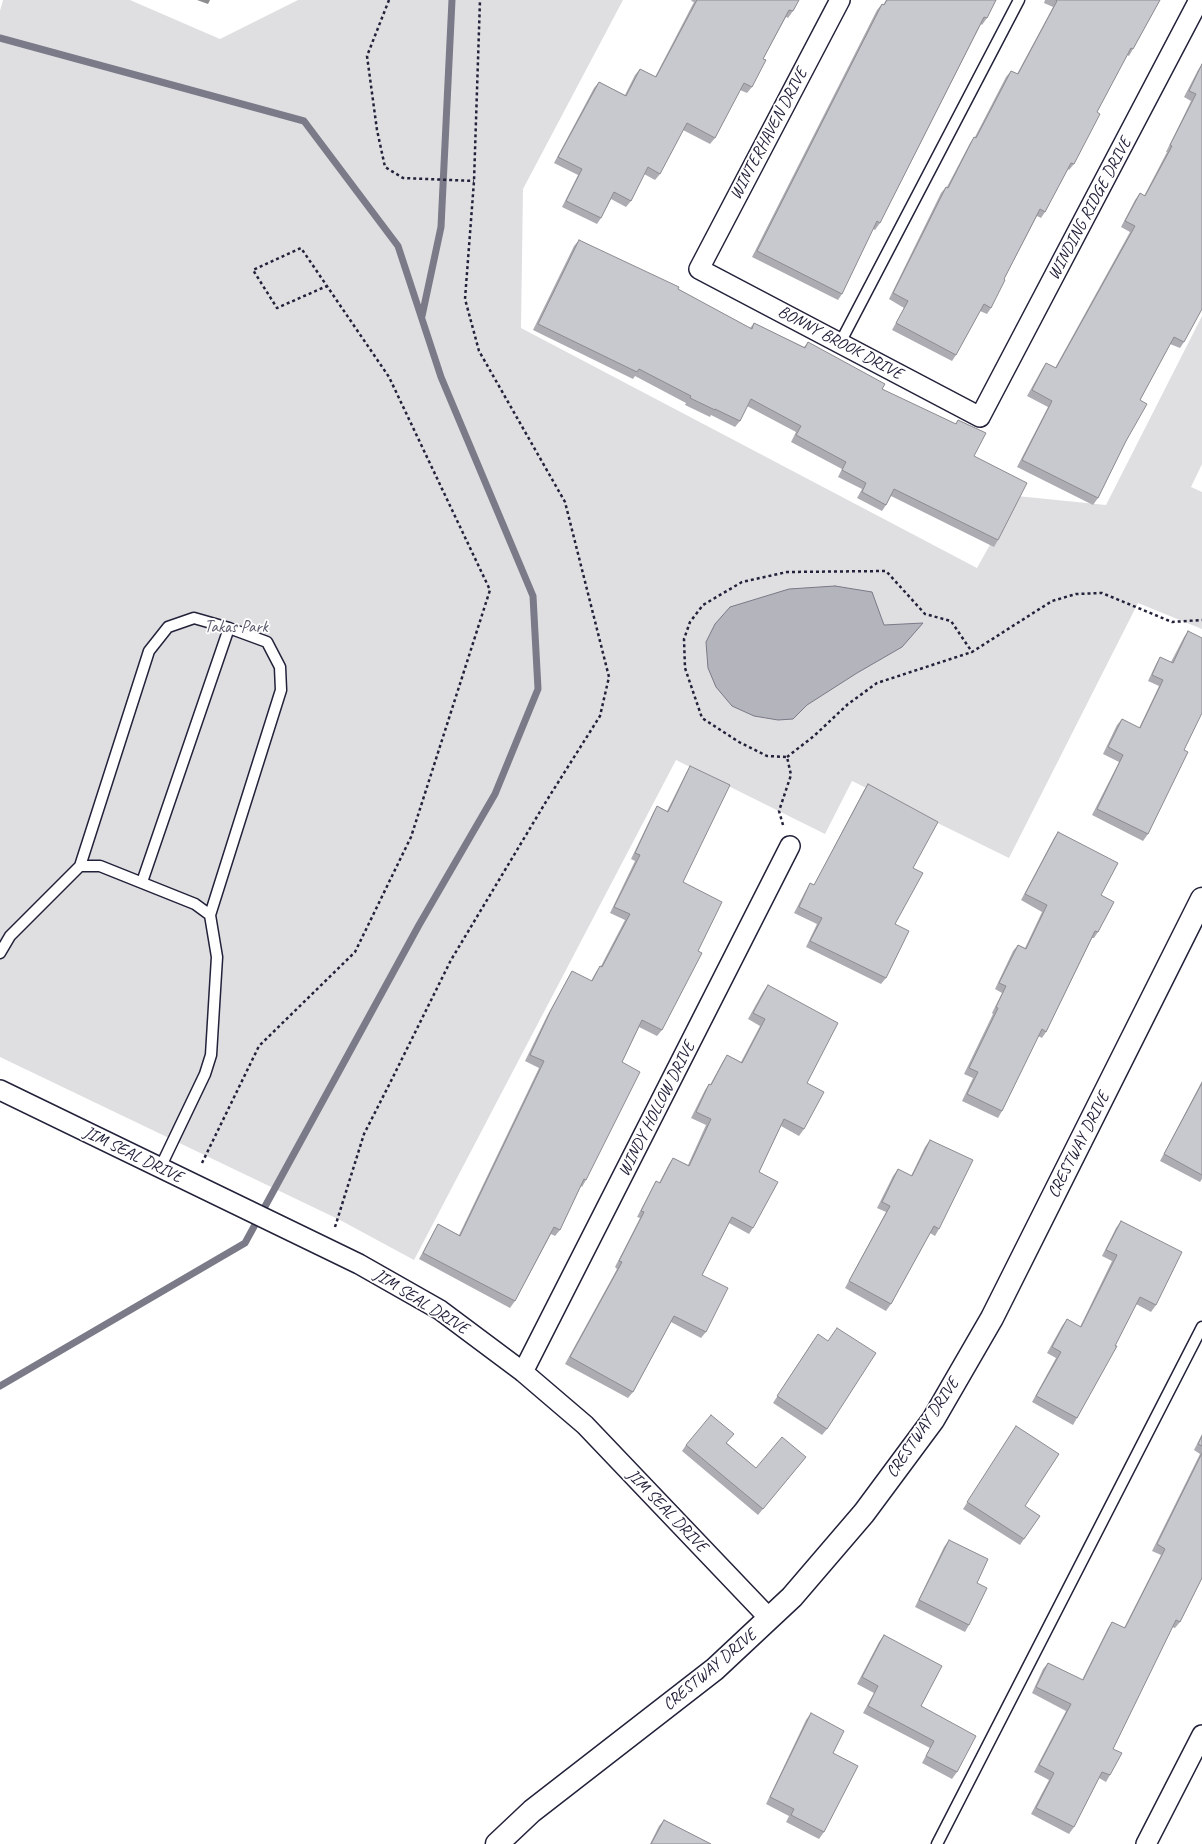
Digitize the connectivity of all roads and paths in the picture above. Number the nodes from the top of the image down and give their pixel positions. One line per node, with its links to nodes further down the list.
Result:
1 (389, 0): 6 (path)
2 (480, 0): 6 (path)
3 (840, 0): 7 (street, WINTERHAVEN DRIVE)
4 (1019, 0): 9 (lane)
5 (1199, 0): 10 (street, WINDING RIDGE DRIVE)
6 (474, 181): 25 (path)
7 (699, 269): 9 (street, BONNY BROOK DRIVE)
8 (327, 286): 8 (path); 24 (path)
9 (840, 343): 10 (street, BONNY BROOK DRIVE)
10 (980, 418)
11 (1202, 620): 13 (path)
12 (229, 628): 17 (lane); 18 (lane); 20 (lane)
13 (972, 652): 14 (path); 14 (path)
14 (787, 757): 15 (path)
15 (779, 811)
16 (790, 846): 27 (street, WINDY HOLLOW DRIVE)
17 (80, 866): 18 (lane); 21 (lane)
18 (142, 882): 20 (lane)
19 (1202, 899): 28 (main road, CRESTWAY DRIVE)
20 (210, 915): 23 (lane)
21 (0, 953)
22 (0, 1090): 23 (street, JIM SEAL DRIVE)
23 (160, 1168): 24 (street, JIM SEAL DRIVE)
24 (192, 1183): 25 (street, JIM SEAL DRIVE)
25 (328, 1249): 27 (street, JIM SEAL DRIVE)
26 (1202, 1327): 31 (lane)
27 (523, 1372): 28 (street, JIM SEAL DRIVE)
28 (769, 1618): 30 (main road, CRESTWAY DRIVE)
29 (1202, 1735): 32 (street)
30 (497, 1844)
31 (937, 1844)
32 (1146, 1844)

